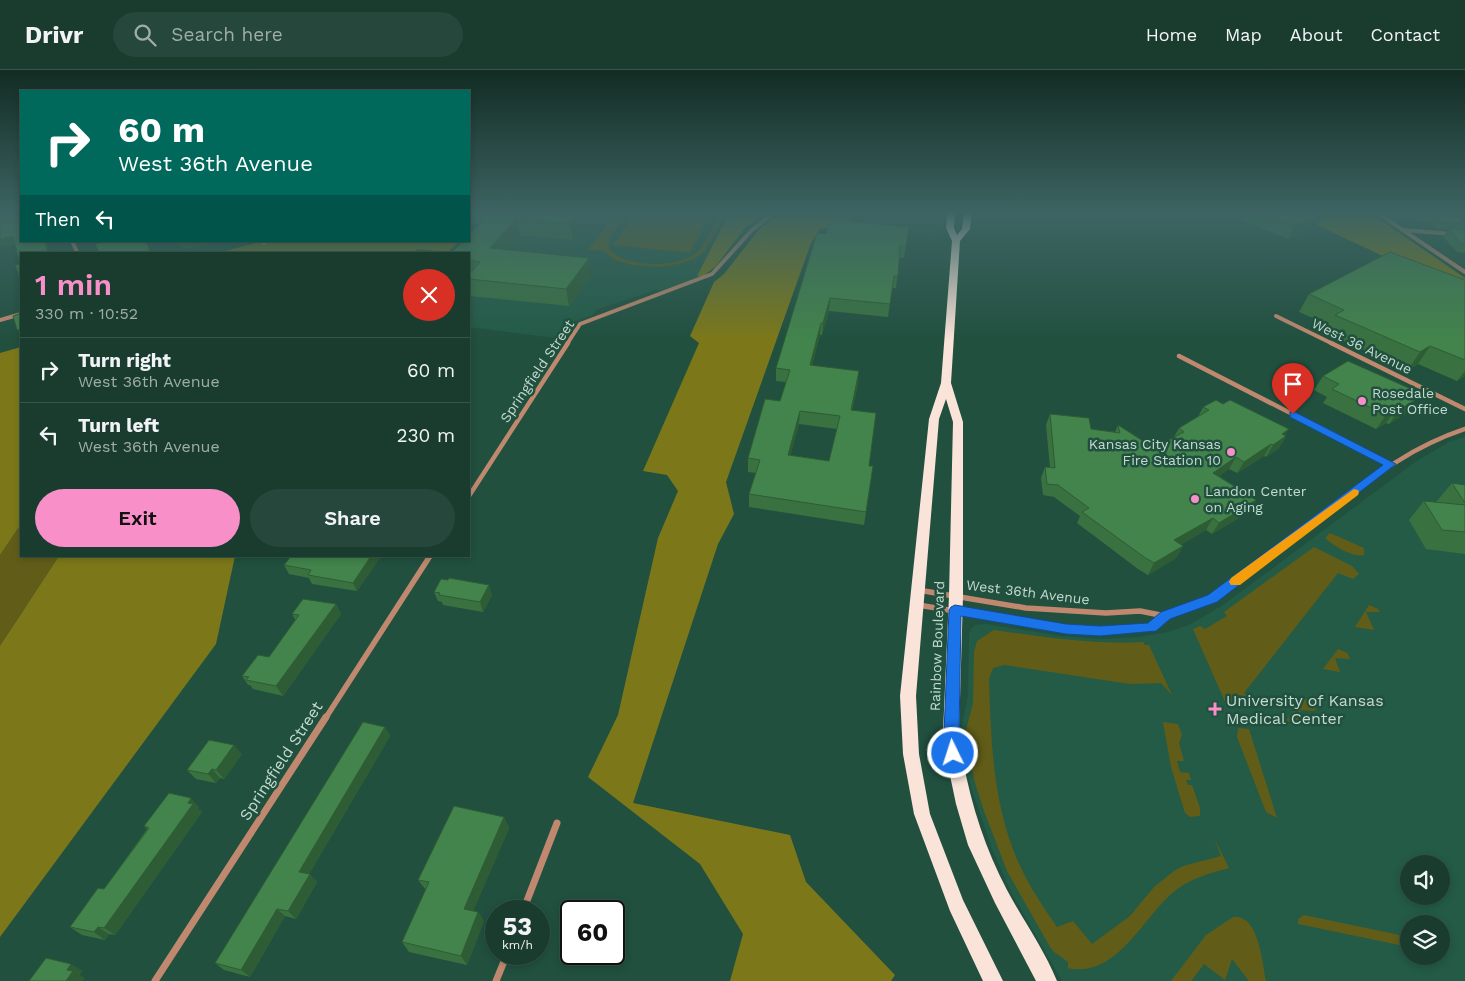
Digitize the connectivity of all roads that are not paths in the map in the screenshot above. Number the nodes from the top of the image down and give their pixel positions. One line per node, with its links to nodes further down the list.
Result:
1 (730, 255): 13 (street, Springfield Street)
2 (955, 255): 9 (main road, Rainbow Boulevard)
3 (1438, 255): 4 (street)
4 (1465, 272)
5 (20, 314): 7 (street)
6 (1276, 316): 10 (street, West 36 Avenue)
7 (0, 320)
8 (1179, 356): 12 (street)
9 (946, 383): 15 (main road, Rainbow Boulevard); 16 (main road, Rainbow Boulevard)
10 (1465, 409)
11 (1465, 430): 12 (street, West 36th Avenue)
12 (1390, 464): 17 (street, West 36th Avenue)
13 (470, 494)
14 (429, 557): 21 (street, Springfield Street)
15 (917, 597): 16 (street, West 36th Avenue); 16 (street, West 36th Avenue); 23 (main road, Rainbow Boulevard)
16 (956, 603): 17 (street, West 36th Avenue); 17 (street, West 36th Avenue); 24 (main road, Rainbow Boulevard)
17 (1165, 616)
18 (557, 823): 19 (street)
19 (527, 900)
20 (503, 965): 22 (street)
21 (155, 981)
22 (496, 981)
23 (993, 981)
24 (1047, 981)

